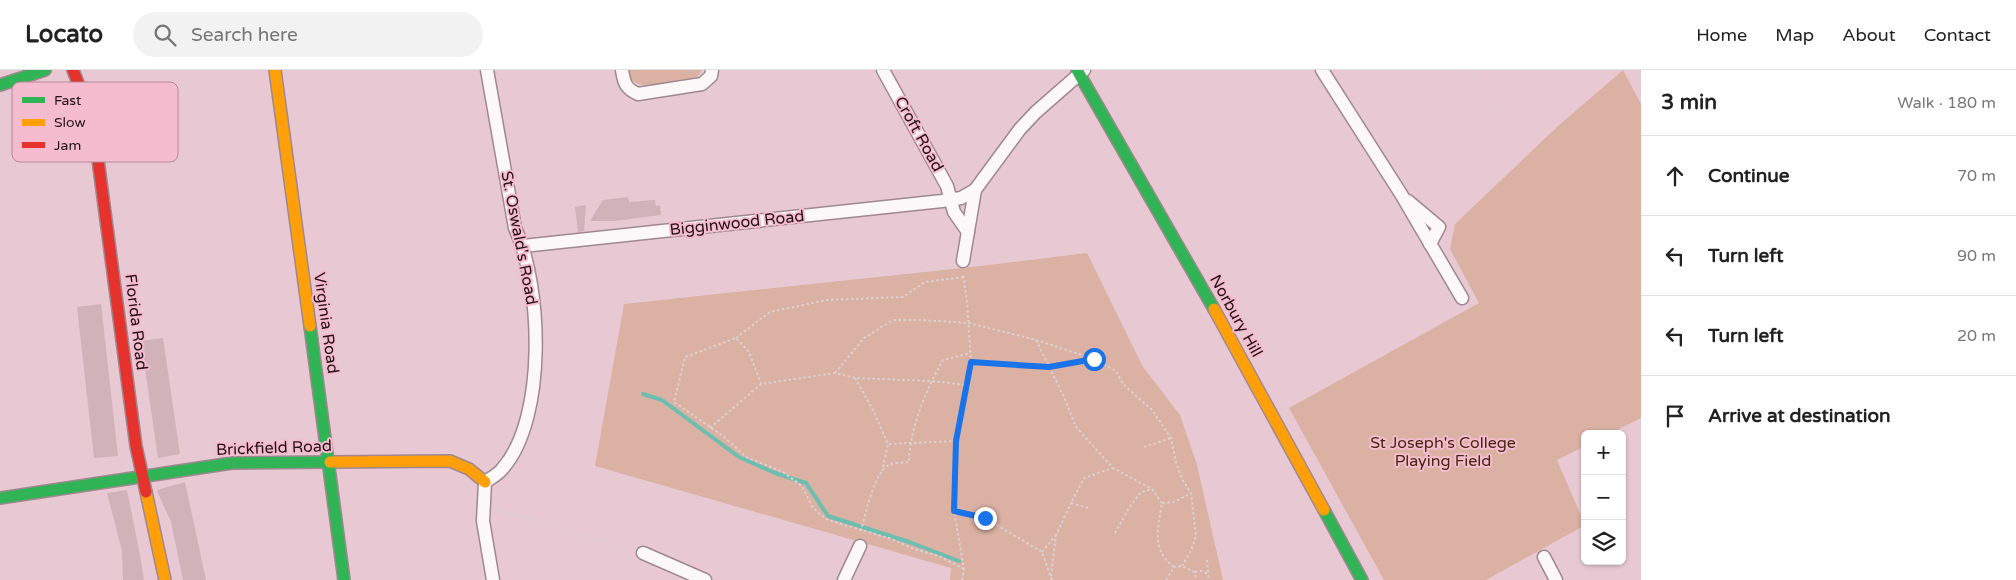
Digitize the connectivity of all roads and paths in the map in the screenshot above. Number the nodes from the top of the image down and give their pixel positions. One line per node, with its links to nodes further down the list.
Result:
1 (45, 70): 14 (street)
2 (73, 70): 13 (street, Florida Road)
3 (275, 70): 42 (street, Virginia Road)
4 (487, 70): 20 (street, St. Oswald's Road)
5 (622, 70): 6 (street)
6 (712, 70)
7 (883, 70): 18 (street, Croft Road)
8 (1322, 70): 23 (street)
9 (1465, 70): 15 (path)
10 (1635, 70): 12 (path)
11 (1080, 71): 17 (street); 78 (street, Norbury Hill)
12 (1641, 81)
13 (78, 82)
14 (0, 85)
15 (1517, 135)
16 (98, 162): 45 (street, Florida Road)
17 (975, 190): 18 (street, Bigginwood Road); 19 (street)
18 (951, 199): 19 (street, Croft Road); 20 (street, Bigginwood Road)
19 (968, 232): 21 (street)
20 (523, 246): 46 (street, St. Oswald's Road)
21 (962, 264): 22 (path)
22 (964, 277): 24 (path); 25 (path)
23 (1462, 298)
24 (968, 323): 26 (path); 27 (path); 31 (path)
25 (736, 338): 34 (path); 36 (path)
26 (1036, 340): 28 (path); 30 (path)
27 (970, 353): 29 (path); 33 (path)
28 (1094, 359): 30 (path); 37 (path)
29 (971, 362): 30 (path); 35 (path)
30 (1049, 367): 43 (path)
31 (835, 373): 32 (path); 34 (path)
32 (855, 378): 33 (path); 39 (path)
33 (931, 381): 35 (path); 40 (path)
34 (761, 384): 36 (path)
35 (967, 385): 38 (path)
36 (710, 428): 55 (path)
37 (1171, 438): 41 (path); 48 (path)
38 (956, 441): 40 (path); 54 (path)
39 (888, 444): 40 (path); 44 (path)
40 (910, 444): 44 (path)
41 (1144, 448)
42 (328, 461): 45 (street, Brickfield Road); 46 (street, Brickfield Road); 70 (street, Virginia Road)
43 (1113, 468): 47 (path); 50 (path)
44 (882, 471): 55 (path)
45 (141, 477): 49 (street, Brickfield Road); 69 (street, Florida Road)
46 (485, 482): 52 (street)
47 (1152, 489): 51 (path); 56 (path)
48 (1190, 493): 51 (path); 63 (path)
49 (0, 498)
50 (1071, 503): 53 (path); 57 (path)
51 (1162, 503): 64 (path)
52 (483, 506): 60 (path); 71 (street)
53 (1088, 508)
54 (954, 511): 59 (path); 65 (path)
55 (862, 530): 58 (path); 65 (path)
56 (1115, 533)
57 (1056, 535): 59 (path); 68 (path)
58 (860, 546): 73 (street)
59 (1042, 552): 68 (path)
60 (643, 553): 72 (street)
61 (1544, 557): 79 (street)
62 (1207, 560): 67 (path)
63 (1182, 566): 64 (path); 66 (path)
64 (1174, 567): 75 (path)
65 (964, 569): 74 (path)
66 (1194, 572): 67 (path); 76 (path)
67 (1208, 574): 77 (path)
68 (1051, 579)
69 (164, 580)
70 (344, 580)
71 (493, 580)
72 (705, 580)
73 (844, 580)
74 (962, 580)
75 (1166, 580)
76 (1197, 580)
77 (1209, 580)
78 (1362, 580)
79 (1556, 580)

